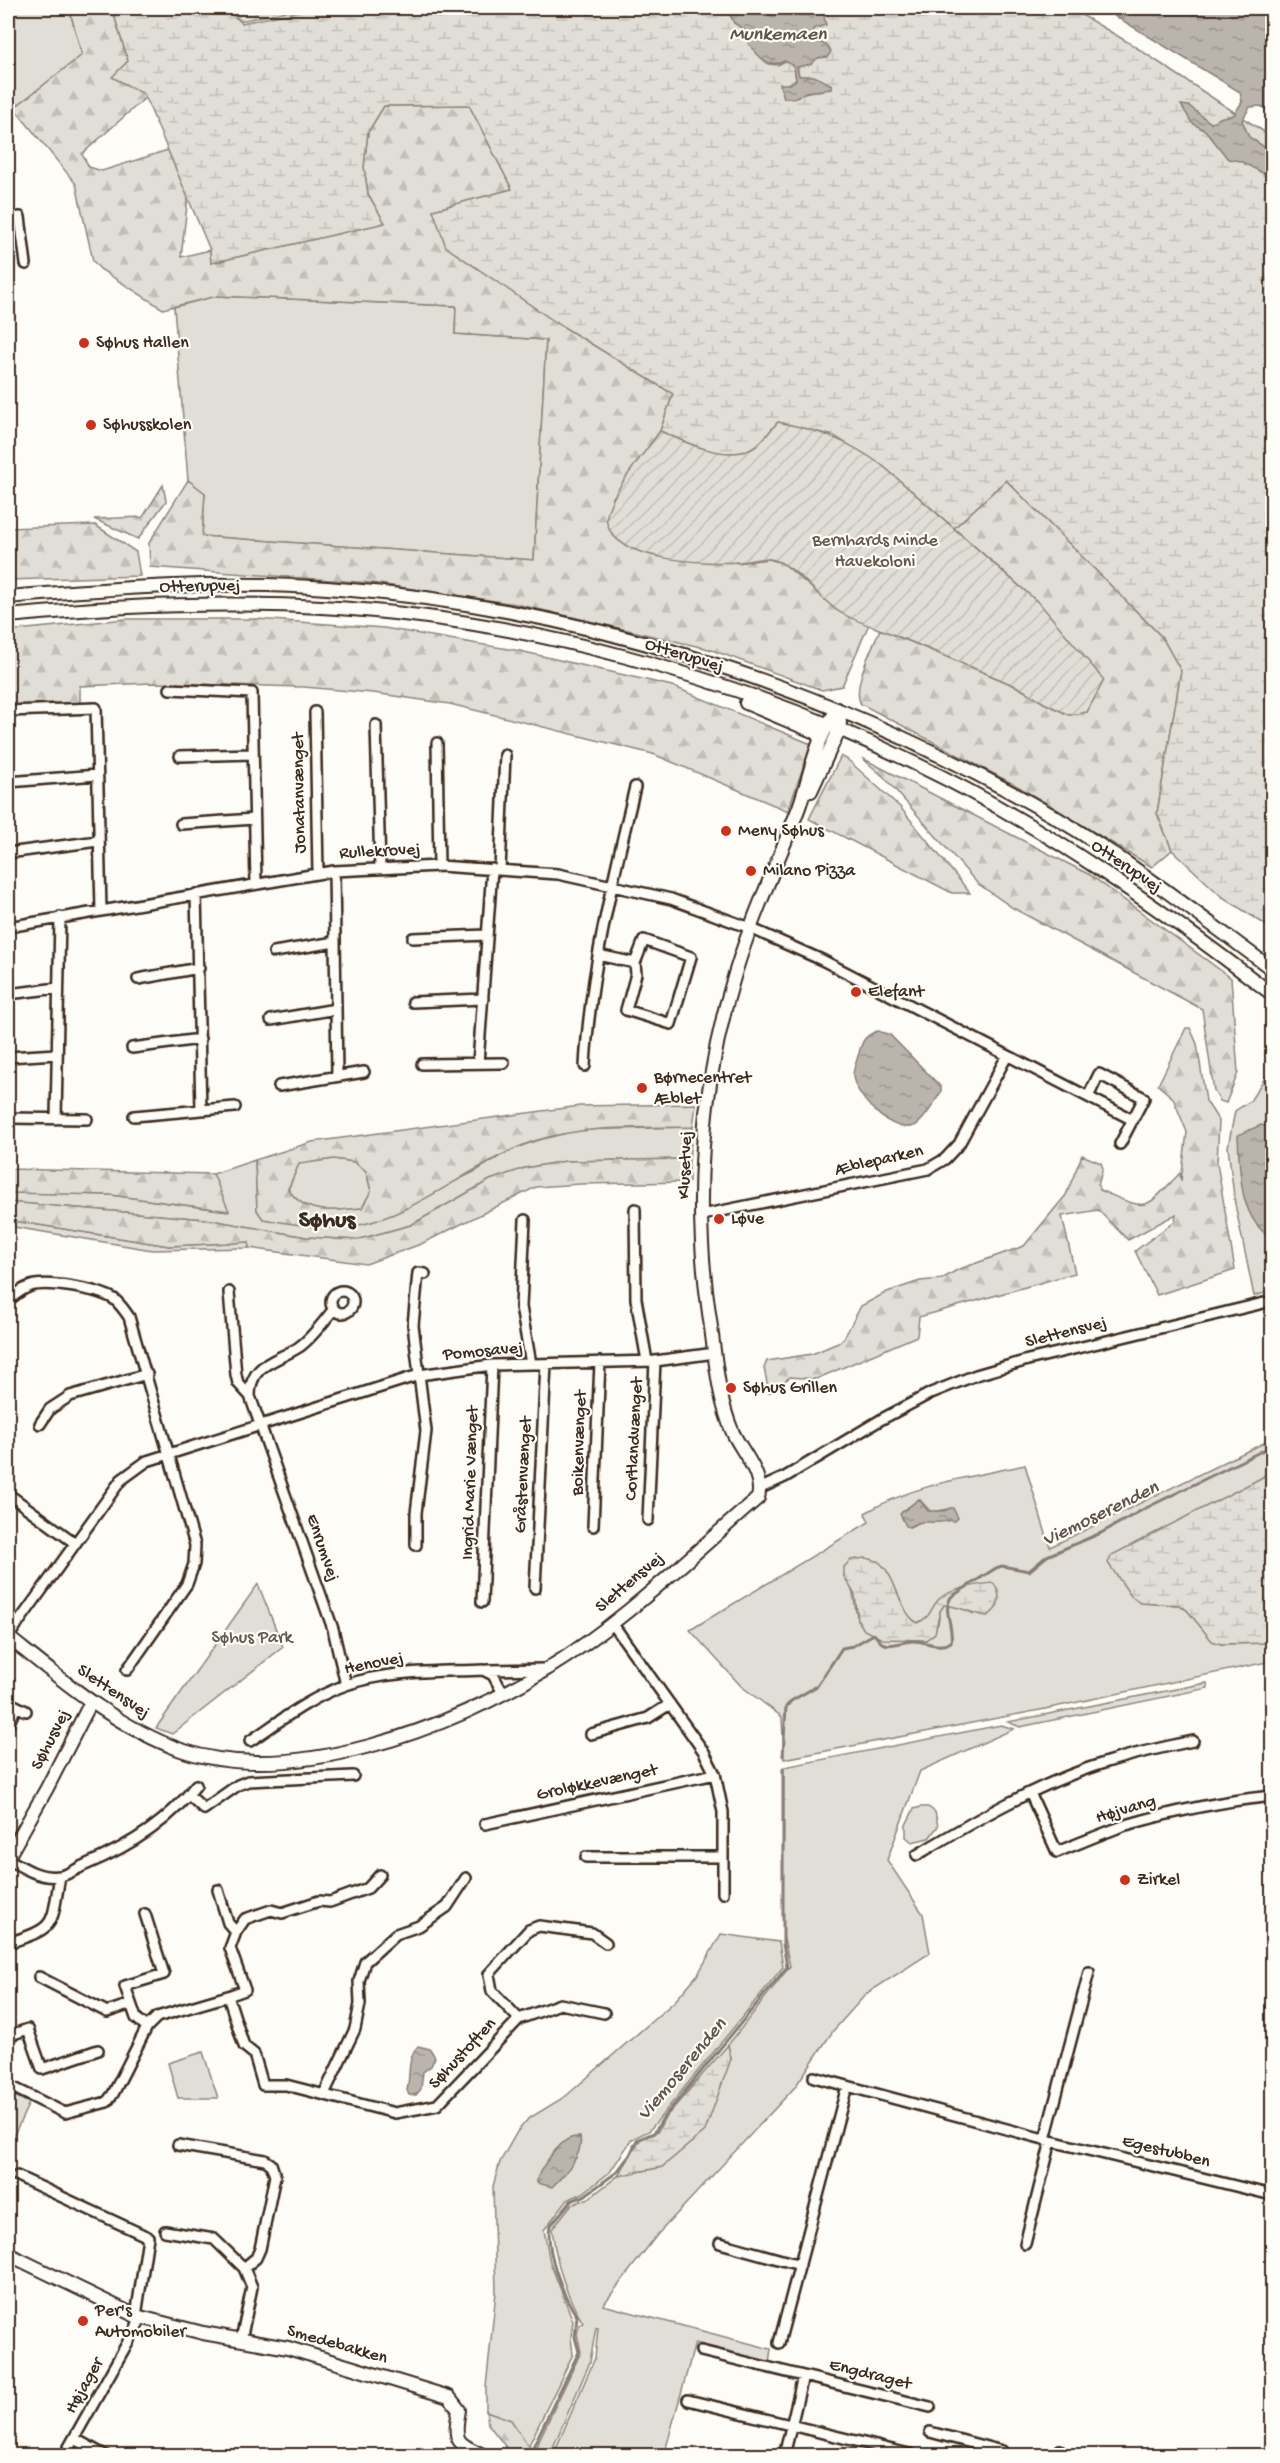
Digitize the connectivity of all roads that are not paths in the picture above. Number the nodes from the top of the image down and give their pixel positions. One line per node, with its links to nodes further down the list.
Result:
1 (8, 219): 2 (street)
2 (26, 264)
3 (8, 590): 4 (street)
4 (59, 593): 5 (street, Otterupvej); 9 (street, Otterupvej)
5 (8, 597)
6 (8, 616): 7 (street, Otterupvej)
7 (707, 681): 13 (street, Otterupvej); 14 (street)
8 (170, 689): 16 (street)
9 (837, 709): 13 (street, Klusetvej); 19 (street, Otterupvej)
10 (8, 711): 20 (street)
11 (315, 712): 32 (street, Jonatanvænget)
12 (376, 724): 29 (street)
13 (836, 727): 14 (street, Klusetvej); 19 (street); 23 (street, Klusetvej); 45 (street, Otterupvej)
14 (820, 740): 23 (street, Klusetvej)
15 (437, 743): 28 (street)
16 (253, 754): 18 (street); 24 (street)
17 (505, 754): 30 (street)
18 (180, 756)
19 (968, 770): 48 (street, Otterupvej)
20 (97, 775): 21 (street); 26 (street)
21 (8, 782)
22 (635, 787): 34 (street)
23 (797, 813): 39 (street, Klusetvej)
24 (254, 819): 25 (street); 33 (street)
25 (181, 824)
26 (98, 841): 27 (street); 36 (street)
27 (8, 853)
28 (439, 866): 29 (street, Rullekrovej); 30 (street, Rullekrovej)
29 (380, 868): 31 (street, Rullekrovej)
30 (496, 869): 34 (street, Rullekrovej); 40 (street)
31 (334, 871): 32 (street, Rullekrovej); 42 (street)
32 (318, 873): 33 (street, Rullekrovej)
33 (256, 883): 35 (street, Rullekrovej)
34 (613, 886): 39 (street, Rullekrovej); 44 (street)
35 (196, 894): 36 (street, Rullekrovej); 47 (street)
36 (101, 910): 37 (street, Rullekrovej)
37 (60, 917): 38 (street, Rullekrovej); 50 (street)
38 (8, 927)
39 (750, 928): 61 (street); 80 (street, Klusetvej)
40 (486, 935): 41 (street); 54 (street)
41 (413, 939)
42 (335, 942): 43 (street); 56 (street)
43 (274, 952)
44 (598, 955): 46 (street); 66 (street)
45 (1229, 961): 51 (street); 53 (street, Otterupvej)
46 (635, 963): 46 (street)
47 (199, 968): 49 (street); 58 (street)
48 (1272, 969)
49 (138, 979)
50 (58, 988): 52 (street); 60 (street)
51 (1272, 989)
52 (8, 994)
53 (1272, 994)
54 (483, 999): 55 (street); 63 (street)
55 (413, 1002)
56 (336, 1009): 57 (street); 68 (street)
57 (272, 1020)
58 (200, 1039): 59 (street); 72 (street)
59 (132, 1048)
60 (57, 1054): 62 (street); 75 (street)
61 (1007, 1056): 70 (street); 80 (street, Æbleparken)
62 (8, 1057)
63 (478, 1063): 64 (street); 65 (street)
64 (504, 1063)
65 (422, 1064)
66 (585, 1066)
67 (364, 1072): 68 (street)
68 (338, 1075): 69 (street)
69 (279, 1086)
70 (1088, 1097): 77 (street); 77 (street)
71 (235, 1107): 72 (street)
72 (201, 1110): 73 (street)
73 (134, 1116)
74 (8, 1118): 75 (street)
75 (56, 1119): 76 (street)
76 (87, 1119)
77 (1133, 1120): 78 (street)
78 (1120, 1144)
79 (635, 1209): 88 (street, Cortlandvænget)
80 (702, 1215): 87 (street, Klusetvej)
81 (525, 1220): 90 (street)
82 (424, 1274): 94 (street)
83 (229, 1292): 95 (street)
84 (8, 1301): 93 (street)
85 (1272, 1301): 99 (street, Slettensvej)
86 (334, 1309): 95 (street)
87 (715, 1353): 88 (street, Pomosavej); 99 (street, Klusetvej)
88 (651, 1361): 89 (street, Pomosavej); 101 (street, Cortlandvænget)
89 (600, 1362): 91 (street, Pomosavej); 102 (street, Boikenvænget)
90 (531, 1364): 91 (street, Pomosavej); 92 (street, Pomosavej)
91 (546, 1364): 105 (street, Gråstenvænget)
92 (492, 1365): 94 (street, Pomosavej); 106 (street, Ingrid Marie Vænget)
93 (147, 1374): 97 (street); 98 (street)
94 (419, 1375): 96 (street, Pomosavej); 104 (street)
95 (250, 1396): 96 (street)
96 (261, 1423): 98 (street, Pomosavej); 112 (street, Enrumvej)
97 (40, 1424)
98 (170, 1452): 103 (street, Pomosavej); 110 (street)
99 (761, 1488): 107 (street, Slettensvej)
100 (8, 1494): 103 (street)
101 (648, 1520)
102 (593, 1526)
103 (75, 1543): 108 (street, Pomosavej)
104 (416, 1545)
105 (535, 1588)
106 (482, 1602)
107 (612, 1623): 109 (street, Slettensvej); 115 (street)
108 (8, 1637): 114 (street, Slettensvej)
109 (548, 1669): 111 (street, Henovej); 113 (street, Slettensvej)
110 (127, 1670)
111 (483, 1670): 112 (street, Henovej); 113 (street)
112 (346, 1685): 120 (street, Henovej)
113 (503, 1693): 114 (street, Slettensvej)
114 (91, 1702): 132 (street, Søhusvej)
115 (670, 1704): 119 (street); 122 (street)
116 (12, 1705): 117 (street); 118 (street)
117 (26, 1711)
118 (8, 1725)
119 (591, 1734)
120 (250, 1741)
121 (1193, 1742): 125 (street)
122 (716, 1774): 128 (street, Groløkkevænget); 131 (street)
123 (353, 1776): 126 (street)
124 (196, 1785): 126 (street)
125 (1030, 1793): 127 (street, Højvang); 129 (street)
126 (189, 1795): 134 (street)
127 (1272, 1796)
128 (485, 1824)
129 (917, 1855)
130 (586, 1857): 131 (street)
131 (723, 1857): 137 (street)
132 (8, 1858): 134 (street)
133 (380, 1875): 139 (street)
134 (60, 1876): 140 (street)
135 (466, 1878): 154 (street)
136 (218, 1890): 139 (street)
137 (723, 1893)
138 (145, 1914): 145 (street)
139 (236, 1932): 144 (street)
140 (8, 1943)
141 (606, 1943): 147 (street, Søhustoften)
142 (1089, 1972): 155 (street)
143 (39, 1977): 145 (street)
144 (228, 1996): 148 (street); 154 (street, Søhustoften)
145 (131, 2004): 148 (street)
146 (604, 2013): 147 (street, Søhustoften)
147 (519, 2019): 154 (street, Søhustoften)
148 (147, 2027): 152 (street)
149 (8, 2036): 150 (street)
150 (98, 2050)
151 (814, 2077): 153 (street, Egestubben)
152 (8, 2085)
153 (847, 2086): 155 (street, Egestubben); 163 (street)
154 (324, 2094)
155 (1048, 2140): 158 (street, Egestubben); 161 (street)
156 (178, 2145): 164 (street)
157 (16, 2176): 165 (street)
158 (1272, 2195)
159 (165, 2231): 164 (street)
160 (720, 2243): 163 (street)
161 (1025, 2244)
162 (8, 2254): 165 (street, Smedebakken)
163 (800, 2265): 167 (street)
164 (244, 2268): 166 (street)
165 (139, 2317): 166 (street, Smedebakken); 174 (street, Højager)
166 (241, 2340): 175 (street, Smedebakken)
167 (779, 2343)
168 (701, 2351): 169 (street, Engdraget)
169 (803, 2376): 171 (street, Engdraget); 172 (street, Engdraget)
170 (688, 2400): 172 (street)
171 (930, 2407)
172 (791, 2426): 176 (street); 179 (street, Engdraget)
173 (930, 2432): 180 (street)
174 (75, 2439): 177 (street, Højager); 178 (street, Højager)
175 (481, 2455)
176 (913, 2455)
177 (64, 2456)
178 (106, 2456)
179 (784, 2456)
180 (1000, 2456)

